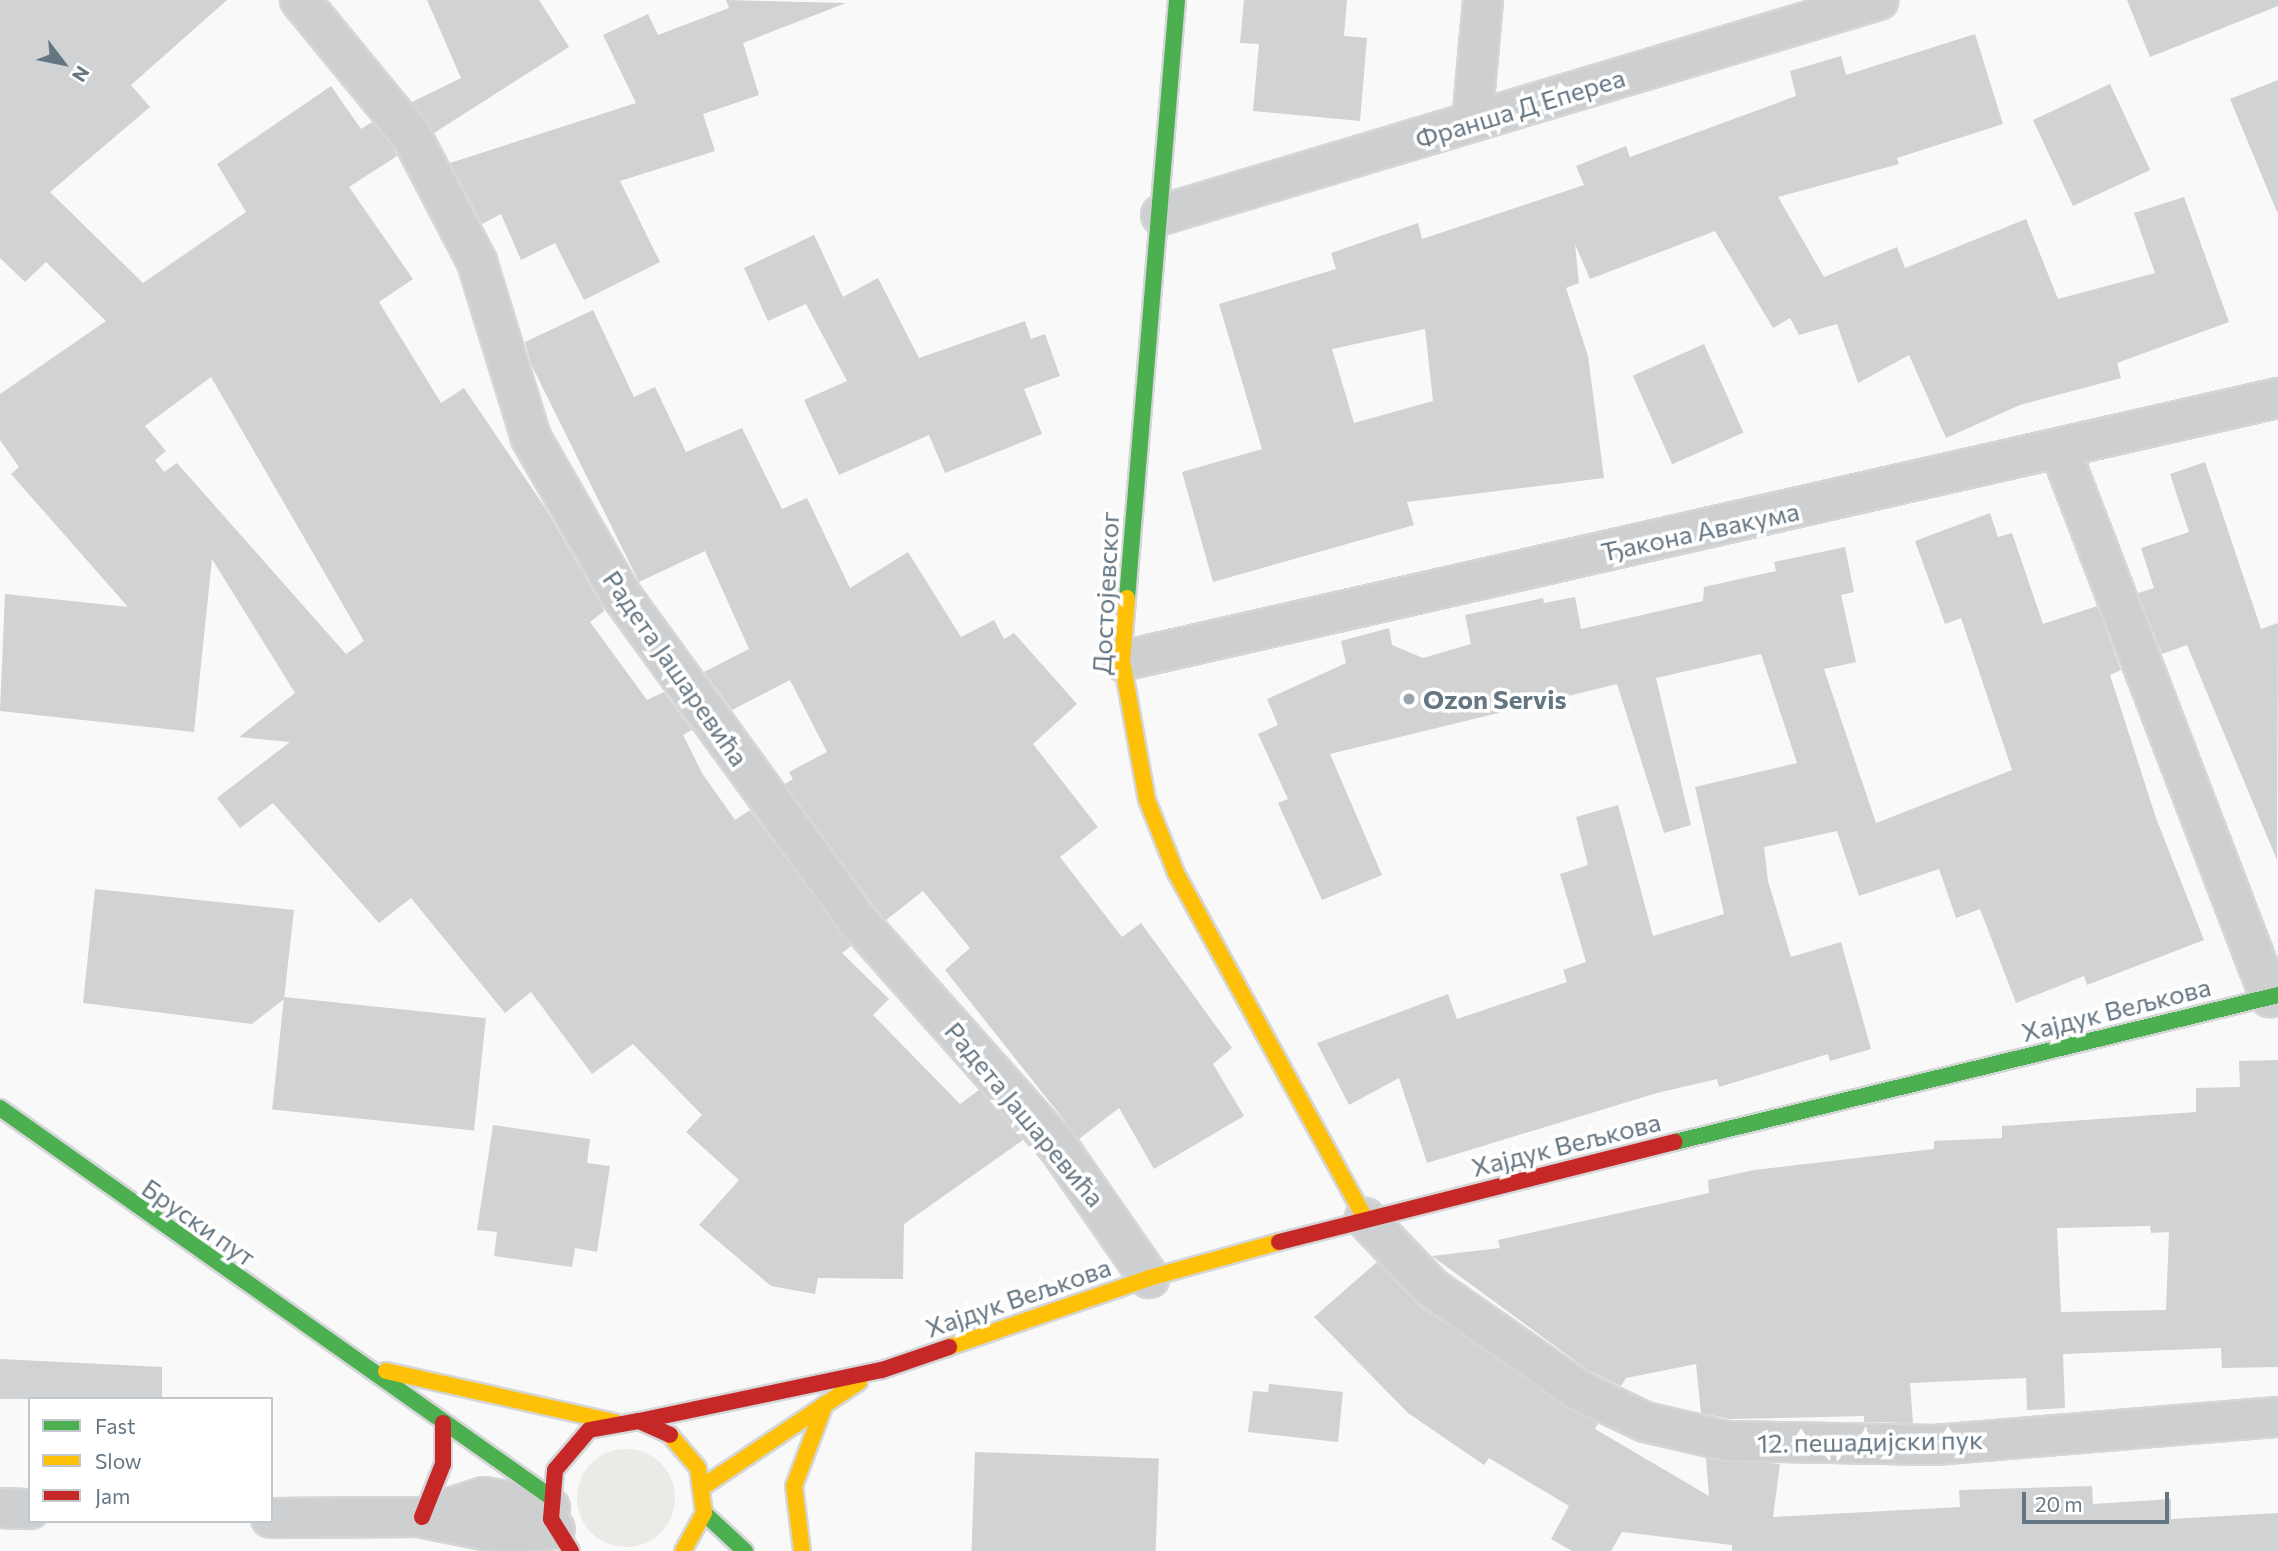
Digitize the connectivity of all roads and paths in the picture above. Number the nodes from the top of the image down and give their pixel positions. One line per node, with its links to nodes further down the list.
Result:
1 (300, 0): 13 (street, Радета Јашаревића)
2 (1177, 0): 6 (street, Достојевског)
3 (1483, 0): 5 (street)
4 (1879, 0): 5 (street, Франша Д Епереа)
5 (1472, 122): 6 (street, Франша Д Епереа)
6 (1161, 215): 9 (street, Достојевског)
7 (2278, 398): 8 (street, Ђакона Авакума)
8 (2061, 452): 9 (street, Ђакона Авакума); 10 (street)
9 (1122, 661): 12 (street, Достојевског)
10 (2274, 996): 12 (street, Хајдук Вељкова)
11 (0, 1108): 14 (street, Бруски пут)
12 (1365, 1219): 13 (street, Хајдук Вељкова); 17 (street, 12. пешадијски пук)
13 (1149, 1278): 15 (street, Хајдук Вељкова)
14 (374, 1369): 19 (street, Бруски пут); 20 (street, Бруски пут)
15 (874, 1372): 16 (street); 18 (street)
16 (825, 1404): 21 (street); 30 (street)
17 (2278, 1417)
18 (639, 1421): 19 (street); 21 (street)
19 (615, 1422): 27 (street)
20 (443, 1423): 25 (street); 27 (street, Бруски пут)
21 (704, 1486): 24 (street)
22 (0, 1508): 23 (street)
23 (28, 1509)
24 (704, 1513): 28 (street); 29 (street)
25 (422, 1517): 26 (street); 27 (street)
26 (273, 1518)
27 (556, 1529)
28 (684, 1551)
29 (745, 1551)
30 (802, 1551)

